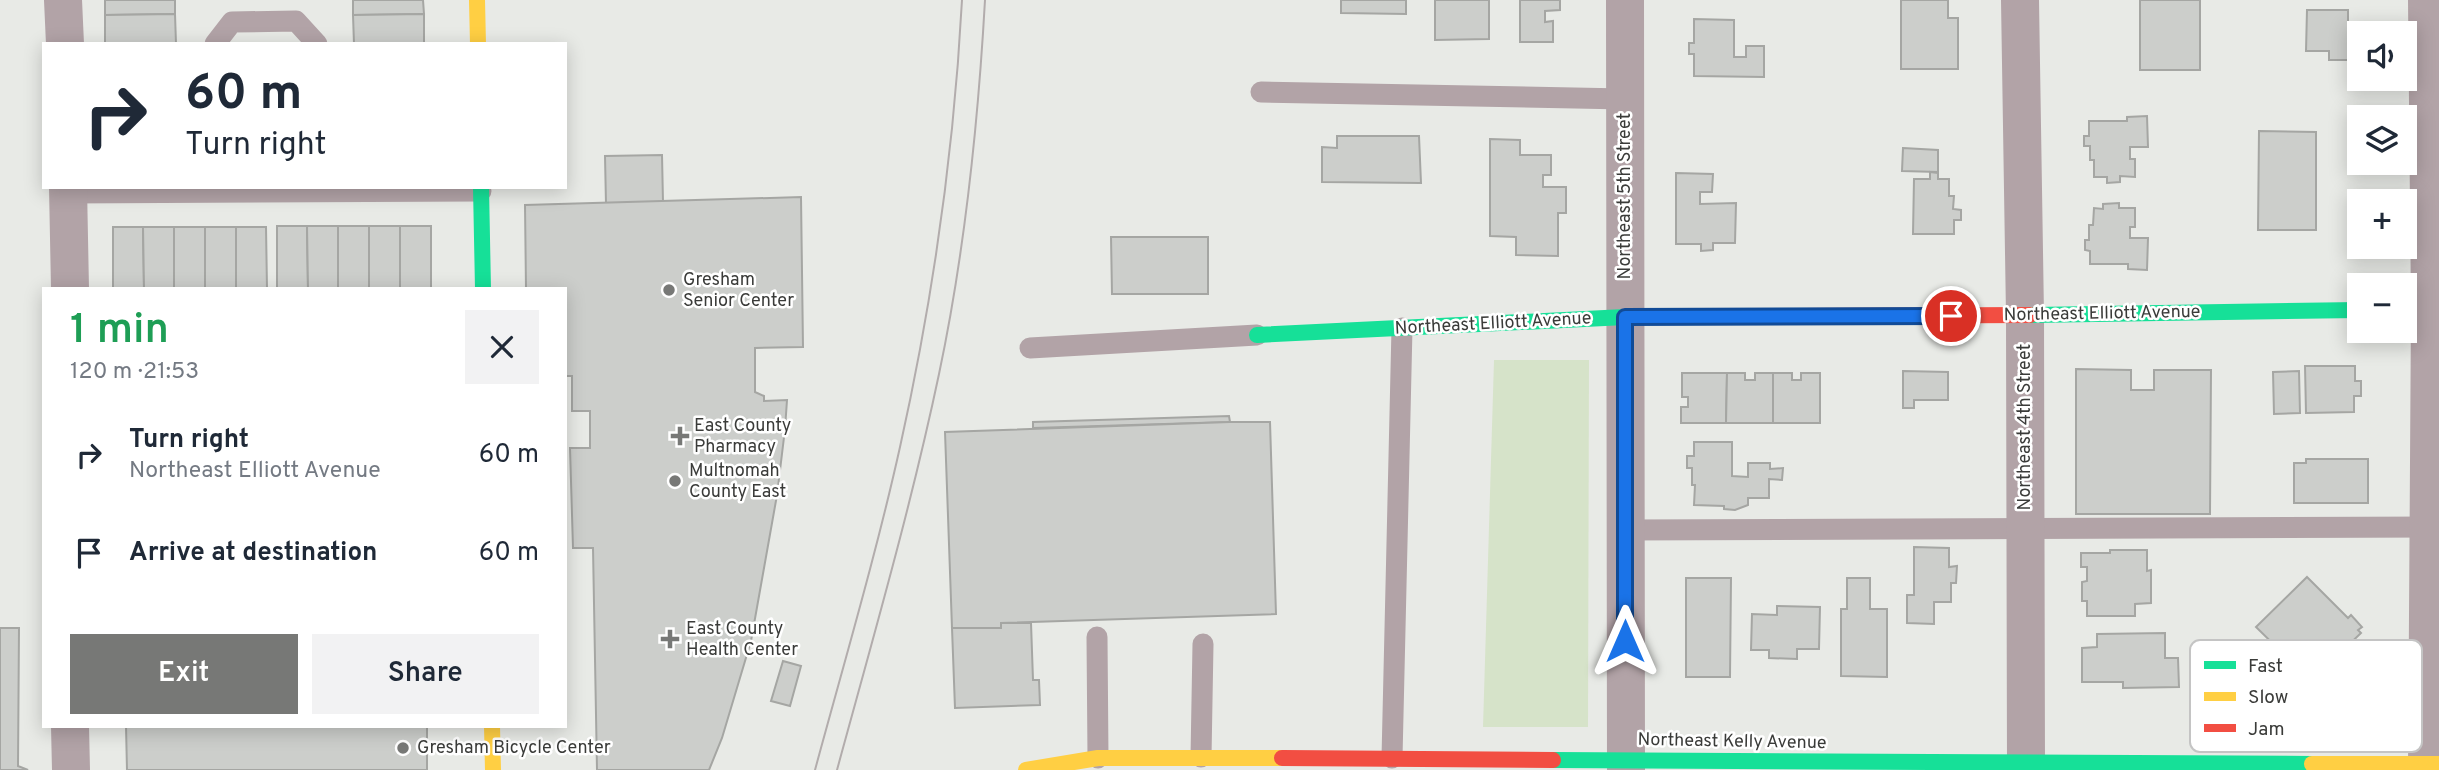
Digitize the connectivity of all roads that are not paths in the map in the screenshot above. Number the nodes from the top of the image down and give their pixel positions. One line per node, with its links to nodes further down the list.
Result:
1 (64, 0): 6 (street)
2 (477, 0): 9 (street)
3 (1625, 0): 11 (street, Northeast 5th Street)
4 (2020, 0): 21 (street, Northeast 4th Street)
5 (2427, 0): 12 (street)
6 (65, 42)
7 (217, 42): 8 (lane)
8 (315, 42)
9 (478, 42)
10 (1261, 92): 11 (lane)
11 (1625, 99): 22 (street, Northeast 5th Street)
12 (2433, 105): 19 (street)
13 (318, 189): 14 (lane); 16 (lane)
14 (481, 189): 18 (street)
15 (68, 190): 16 (lane); 17 (street)
16 (215, 190)
17 (70, 287)
18 (483, 287)
19 (2424, 309): 26 (street)
20 (2347, 310): 21 (street, Northeast Elliott Avenue)
21 (2025, 315): 22 (street, Northeast Elliott Avenue); 27 (street, Northeast 4th Street)
22 (1625, 317): 23 (street, Northeast Elliott Avenue); 28 (street, Northeast 5th Street)
23 (1402, 328): 24 (street, Northeast Elliott Avenue); 35 (lane)
24 (1257, 335): 25 (lane)
25 (1030, 348)
26 (2434, 527): 27 (lane); 37 (street)
27 (2025, 529): 28 (lane); 38 (street, Northeast 4th Street)
28 (1625, 530): 36 (street, Northeast 5th Street)
29 (1097, 637): 34 (lane)
30 (1203, 644): 33 (lane)
31 (70, 728): 39 (street)
32 (492, 728): 40 (street)
33 (1201, 757): 34 (street, Northeast Kelly Avenue); 35 (street, Northeast Kelly Avenue)
34 (1098, 758): 41 (street, Northeast Kelly Avenue)
35 (1392, 758): 36 (street, Northeast Kelly Avenue)
36 (1626, 765): 38 (street, Northeast Kelly Avenue)
37 (2431, 766): 38 (street, Northeast Kelly Avenue)
38 (2026, 767)
39 (71, 770)
40 (493, 770)
41 (1026, 770)

